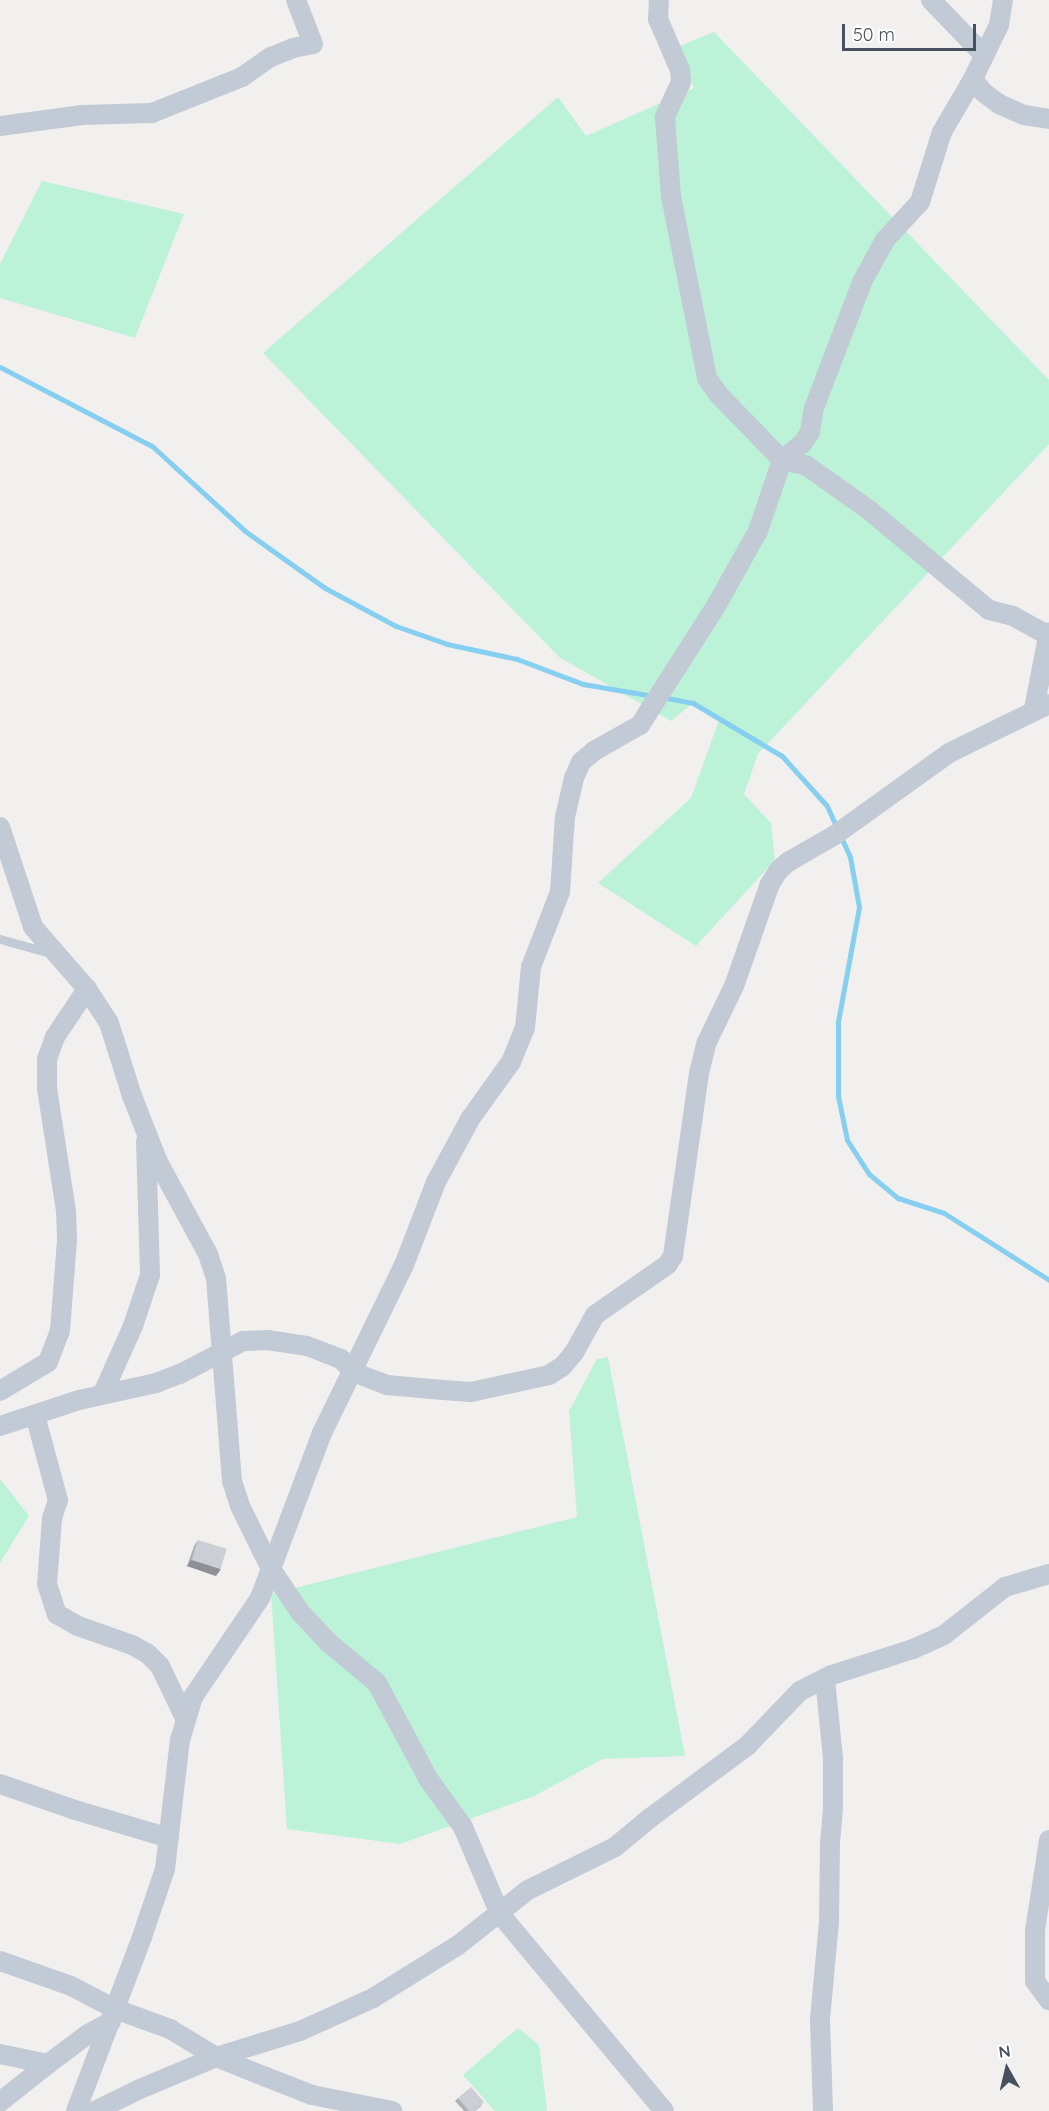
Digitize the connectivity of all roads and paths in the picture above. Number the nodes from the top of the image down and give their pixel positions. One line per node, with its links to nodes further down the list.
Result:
1 (296, 0): 8 (street)
2 (659, 0): 9 (street)
3 (931, 0): 5 (street)
4 (1003, 0): 5 (street)
5 (983, 54): 6 (street)
6 (973, 79): 7 (street); 9 (street)
7 (1049, 119)
8 (0, 126)
9 (782, 460): 10 (street); 18 (street)
10 (1049, 634): 11 (street)
11 (1041, 707): 18 (street)
12 (0, 827): 14 (street)
13 (0, 939): 14 (lane)
14 (58, 956): 15 (street)
15 (87, 989): 16 (street); 19 (street)
16 (147, 1134): 17 (street); 20 (street)
17 (222, 1352): 18 (street); 20 (street); 23 (street)
18 (353, 1372): 23 (street)
19 (0, 1391)
20 (103, 1393): 21 (street)
21 (35, 1415): 22 (street); 26 (street)
22 (0, 1426)
23 (271, 1569): 26 (street); 30 (street)
24 (1049, 1575): 25 (street)
25 (825, 1679): 30 (street); 42 (street)
26 (186, 1720): 28 (street)
27 (0, 1784): 28 (street)
28 (169, 1838): 33 (street)
29 (1049, 1840): 32 (street)
30 (500, 1914): 35 (street); 41 (street)
31 (0, 1961): 33 (street)
32 (1049, 2000)
33 (113, 2015): 35 (street); 36 (street); 38 (street)
34 (0, 2054): 36 (street)
35 (216, 2057): 39 (street); 40 (street)
36 (48, 2064): 37 (street)
37 (0, 2102)
38 (76, 2111)
39 (95, 2111)
40 (392, 2111)
41 (664, 2111)
42 (823, 2111)

